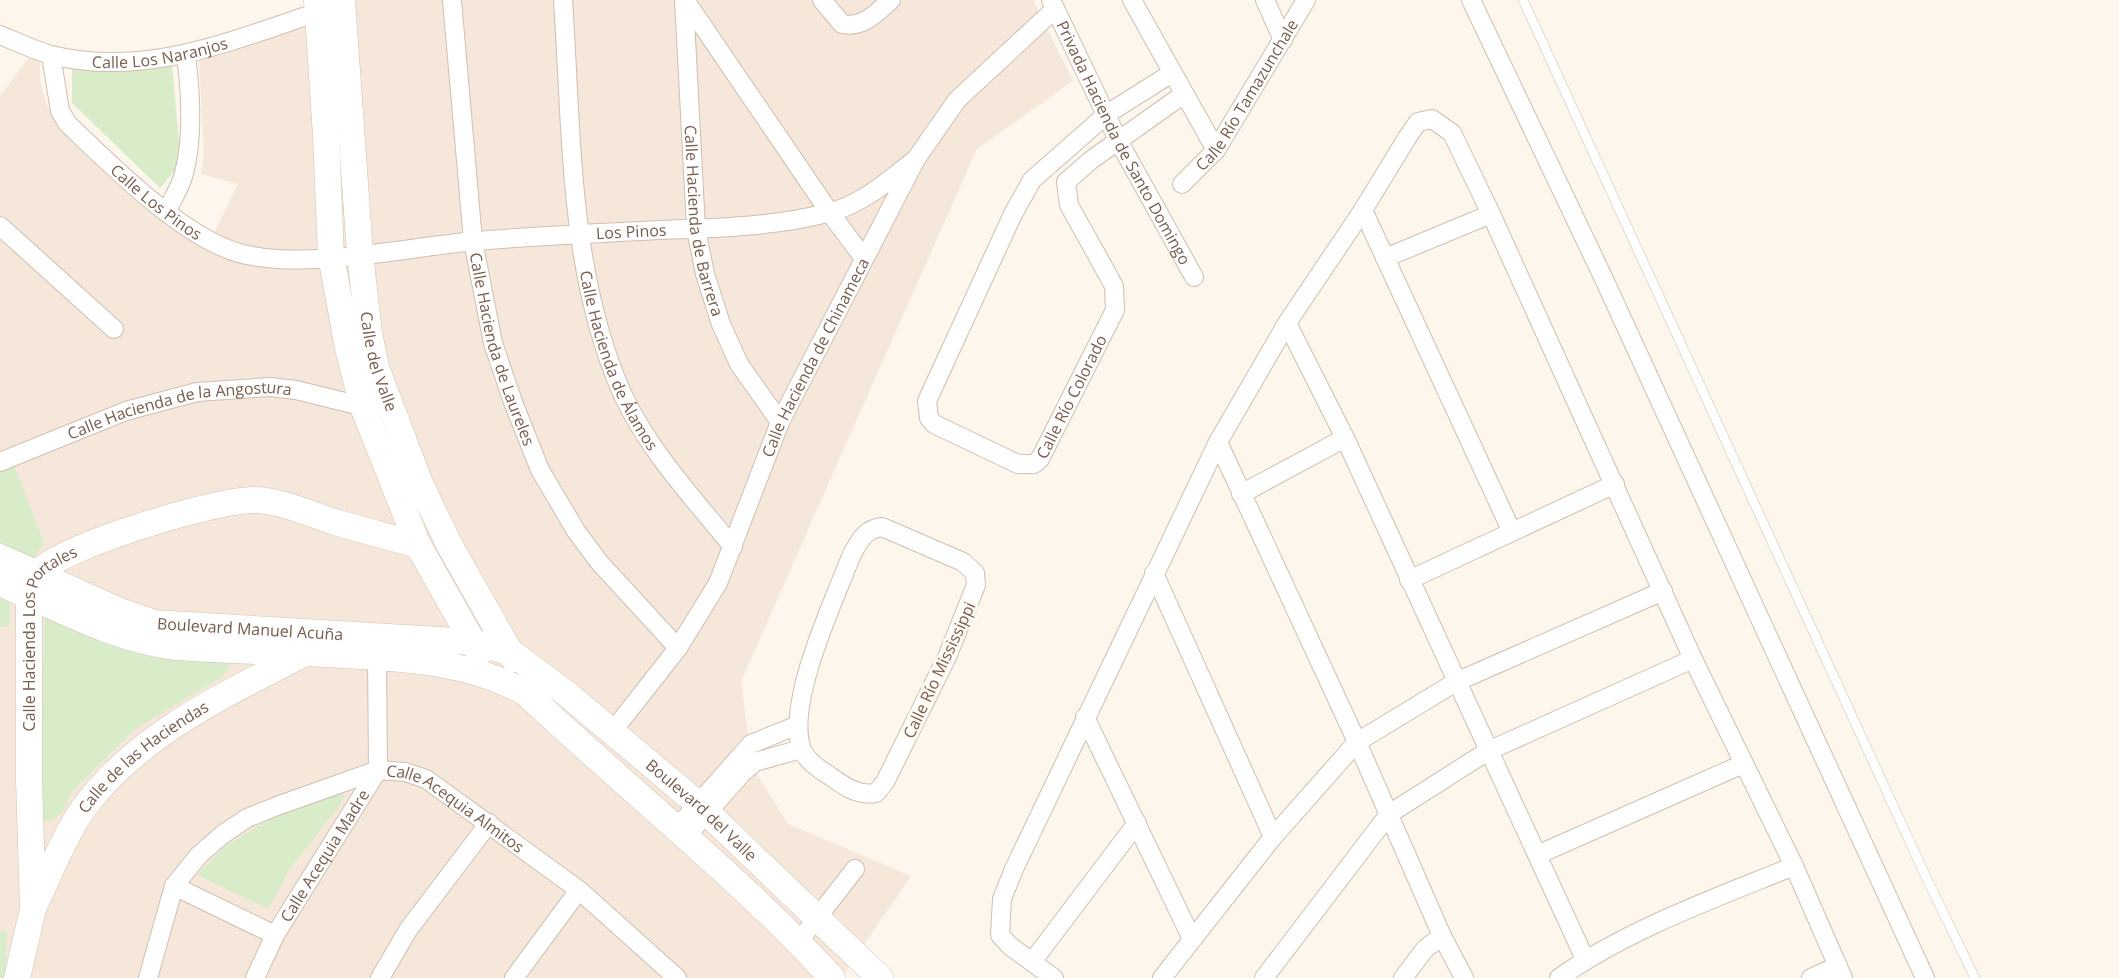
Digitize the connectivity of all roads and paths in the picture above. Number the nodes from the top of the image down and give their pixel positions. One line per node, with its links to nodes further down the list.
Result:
1 (342, 0): 33 (street, Calle del Valle)
2 (452, 0): 32 (street, Calle Hacienda de Laureles)
3 (563, 0): 31 (street, Calle Hacienda de Álamos)
4 (685, 0): 27 (street); 29 (street, Calle Hacienda de Barrera)
5 (822, 0): 6 (street)
6 (891, 0)
7 (1132, 0): 18 (street)
8 (1265, 0): 15 (street)
9 (1306, 0): 15 (street, Calle Río Tamazunchale)
10 (1471, 0): 110 (street)
11 (1523, 0): 111 (lane)
12 (1053, 4): 20 (street, Privada Hacienda de Santo Domingo); 23 (street, Calle Hacienda de Chinameca)
13 (318, 6): 17 (street, Calle Los Naranjos); 34 (street, Calle del Valle)
14 (0, 35): 16 (street, Calle Los Naranjos)
15 (1283, 40): 22 (street, Calle Río Tamazunchale)
16 (51, 55): 17 (street, Calle Los Naranjos); 26 (street, Calle Los Pinos)
17 (186, 55): 26 (street)
18 (1172, 73): 19 (street); 20 (street)
19 (1184, 94): 21 (street); 22 (street)
20 (1107, 114): 21 (street, Privada Hacienda de Santo Domingo); 21 (street, Calle Río Colorado)
21 (1118, 140): 37 (street, Privada Hacienda de Santo Domingo)
22 (1216, 150): 24 (street, Calle Río Tamazunchale)
23 (916, 159): 27 (street, Los Pinos); 35 (street, Calle Hacienda de Chinameca)
24 (1182, 184)
25 (1363, 210): 28 (street); 36 (street); 38 (street)
26 (167, 211): 34 (street, Calle Los Pinos)
27 (830, 213): 29 (street, Los Pinos); 35 (street)
28 (1491, 214): 36 (street); 46 (street)
29 (696, 229): 31 (street, Los Pinos); 42 (street, Calle Hacienda de Barrera)
30 (2, 233): 39 (street)
31 (579, 234): 32 (street, Los Pinos); 50 (street, Calle Hacienda de Álamos)
32 (473, 241): 33 (street, Los Pinos); 58 (street, Calle Hacienda de Laureles)
33 (360, 254): 34 (street, Los Pinos); 41 (street, Calle del Valle)
34 (331, 256): 40 (street, Calle del Valle)
35 (863, 257): 42 (street, Calle Hacienda de Chinameca)
36 (1385, 258): 48 (street)
37 (1194, 277)
38 (1287, 323): 43 (street); 44 (street)
39 (114, 329)
40 (363, 408): 41 (street, Calle Hacienda de la Angostura); 45 (street, Calle Hacienda de la Angostura); 49 (street, Calle del Valle)
41 (393, 413): 59 (street, Calle del Valle)
42 (780, 422): 50 (street, Calle Hacienda de Chinameca)
43 (1345, 438): 47 (street); 53 (street)
44 (1218, 442): 47 (street); 52 (street)
45 (0, 462)
46 (1615, 484): 48 (street); 56 (street)
47 (1241, 494): 69 (street)
48 (1511, 530): 53 (street)
49 (418, 545): 55 (street, Calle Hacienda Los Portales); 57 (street, Calle del Valle)
50 (733, 547): 58 (street, Calle Hacienda de Chinameca)
51 (0, 558): 55 (street, Boulevard Manuel Acuña)
52 (1154, 573): 66 (street); 79 (street)
53 (1409, 580): 64 (street)
54 (0, 583): 55 (street, Boulevard Manuel Acuña)
55 (33, 584): 57 (street, Boulevard Manuel Acuña); 60 (street, Boulevard Manuel Acuña); 85 (street, Calle Hacienda Los Portales)
56 (1663, 591): 62 (street); 64 (street)
57 (472, 642): 59 (street, Boulevard Manuel Acuña); 63 (street, Calle del Valle)
58 (678, 648): 68 (street, Calle Hacienda de Chinameca)
59 (512, 652): 65 (street, Calle del Valle); 68 (street, Boulevard del Valle)
60 (305, 653): 61 (street, Boulevard Manuel Acuña); 85 (street, Calle de las Haciendas)
61 (376, 657): 63 (street, Boulevard Manuel Acuña); 73 (street, Calle Acequia Madre)
62 (1693, 659): 71 (street); 72 (street)
63 (491, 676): 65 (street, Boulevard del Valle)
64 (1456, 682): 69 (street); 71 (street)
65 (526, 693): 78 (street, Boulevard del Valle)
66 (1085, 717): 77 (street); 92 (street)
67 (798, 726): 70 (street, Calle Río Mississippi); 70 (street, Calle Río Mississippi); 74 (street)
68 (612, 732): 74 (street, Boulevard del Valle)
69 (1357, 742): 75 (street); 79 (street)
70 (801, 749): 74 (street)
71 (1488, 751): 75 (street); 80 (street)
72 (1743, 764): 80 (street); 81 (street)
73 (378, 770): 76 (street, Calle Acequia Almitos); 83 (street, Calle Acequia Almitos); 87 (street, Calle Acequia Madre)
74 (702, 809): 78 (street); 86 (street, Boulevard del Valle)
75 (1389, 814): 88 (street); 105 (street)
76 (489, 823): 84 (street, Calle Acequia Almitos); 99 (street)
77 (1137, 823): 89 (street); 92 (street)
78 (680, 834): 90 (street, Boulevard del Valle)
79 (1273, 837): 89 (street)
80 (1537, 855): 91 (street)
81 (1794, 866): 91 (street); 94 (street)
82 (855, 869): 86 (street)
83 (174, 886): 87 (street); 97 (street, Calle Acequia Almitos)
84 (579, 890): 93 (street, Calle Acequia Almitos); 100 (street)
85 (33, 909): 96 (street, Calle Hacienda Los Portales)
86 (818, 918): 90 (street); 95 (street, Boulevard del Valle)
87 (275, 935): 98 (street, Calle Acequia Madre)
88 (1442, 936): 106 (street); 107 (street)
89 (1192, 939): 104 (street)
90 (799, 941): 102 (street, Boulevard del Valle)
91 (1586, 959): 108 (street)
92 (1032, 962): 103 (street)
93 (656, 971): 101 (street, Calle Acequia Almitos)
94 (1841, 972): 109 (street)
95 (871, 975)
96 (17, 978)
97 (148, 978)
98 (255, 978)
99 (380, 978)
100 (514, 978)
101 (676, 978)
102 (832, 978)
103 (1054, 978)
104 (1162, 978)
105 (1264, 978)
106 (1403, 978)
107 (1464, 978)
108 (1560, 978)
109 (1811, 978)
110 (1925, 978)
111 (1976, 978)

